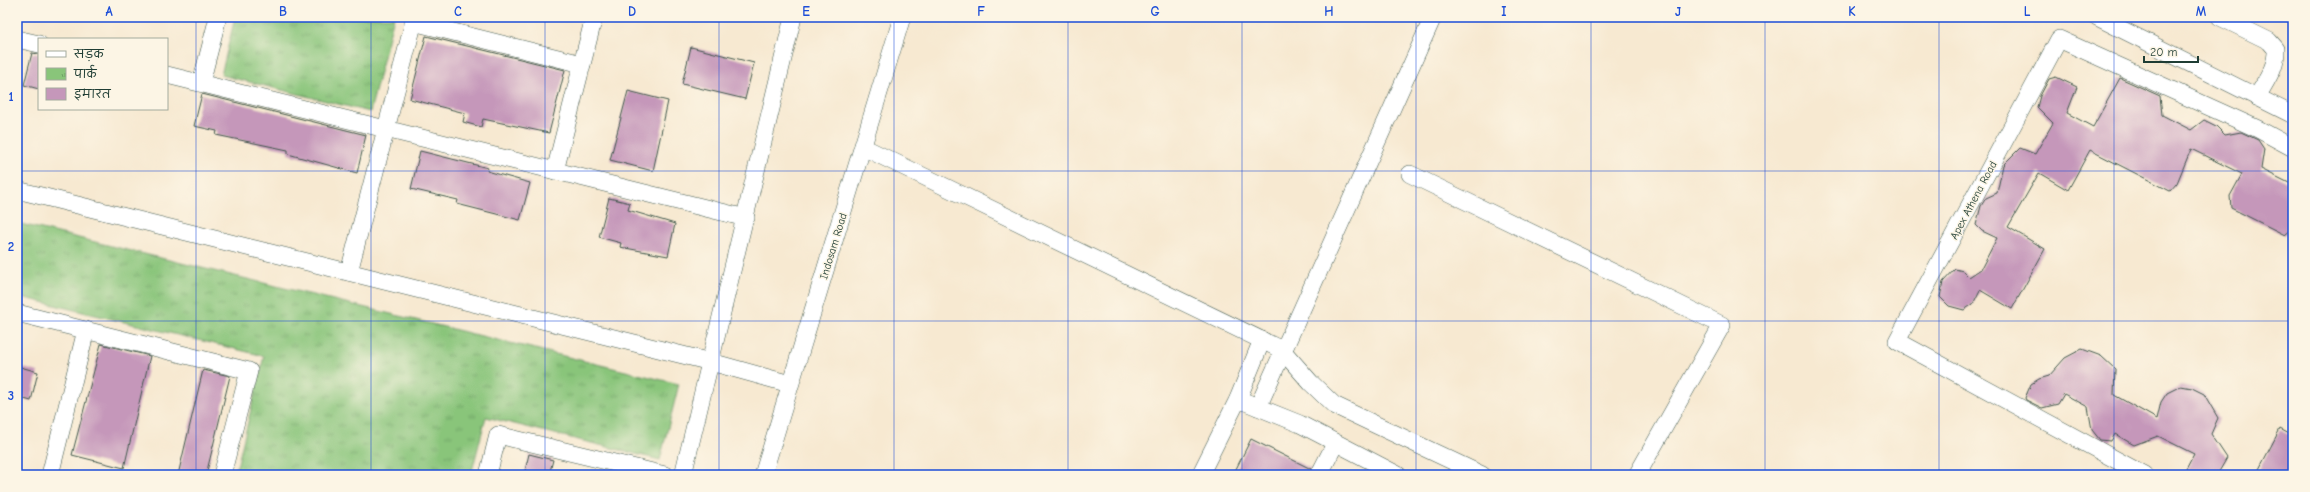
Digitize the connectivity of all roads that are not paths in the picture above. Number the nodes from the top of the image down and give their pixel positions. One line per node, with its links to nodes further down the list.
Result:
1 (218, 17): 13 (street)
2 (594, 17): 11 (street)
3 (793, 17): 22 (street)
4 (902, 17): 17 (street, Indosam Road)
5 (1433, 17): 27 (street)
6 (2097, 17): 14 (street)
7 (2220, 17): 14 (street)
8 (414, 19): 11 (street); 16 (street)
9 (17, 39): 10 (street)
10 (38, 44)
11 (582, 64): 19 (street)
12 (168, 75): 13 (street)
13 (200, 83): 16 (street)
14 (2257, 97): 15 (street)
15 (2293, 115)
16 (386, 129): 19 (street); 23 (street)
17 (863, 147): 26 (street); 29 (street, Indosam Road)
18 (2293, 148): 44 (street, Apex Athena Road)
19 (555, 171): 22 (street)
20 (1410, 174): 43 (street)
21 (17, 190): 23 (street)
22 (746, 218): 28 (street)
23 (349, 272): 28 (street)
24 (17, 313): 25 (street)
25 (86, 330): 33 (street); 34 (street)
26 (1262, 340): 27 (street); 30 (street)
27 (1282, 350): 31 (street); 42 (street)
28 (711, 362): 29 (street); 37 (street)
29 (790, 384): 38 (street, Indosam Road)
30 (1238, 399): 31 (street); 39 (street)
31 (1258, 407): 32 (street)
32 (1335, 444): 40 (street); 41 (street)
33 (50, 475)
34 (222, 475)
35 (488, 475): 36 (street)
36 (664, 475)
37 (683, 475)
38 (763, 475)
39 (1200, 475)
40 (1319, 475)
41 (1398, 475)
42 (1482, 475)
43 (1638, 475)
44 (2144, 475)

